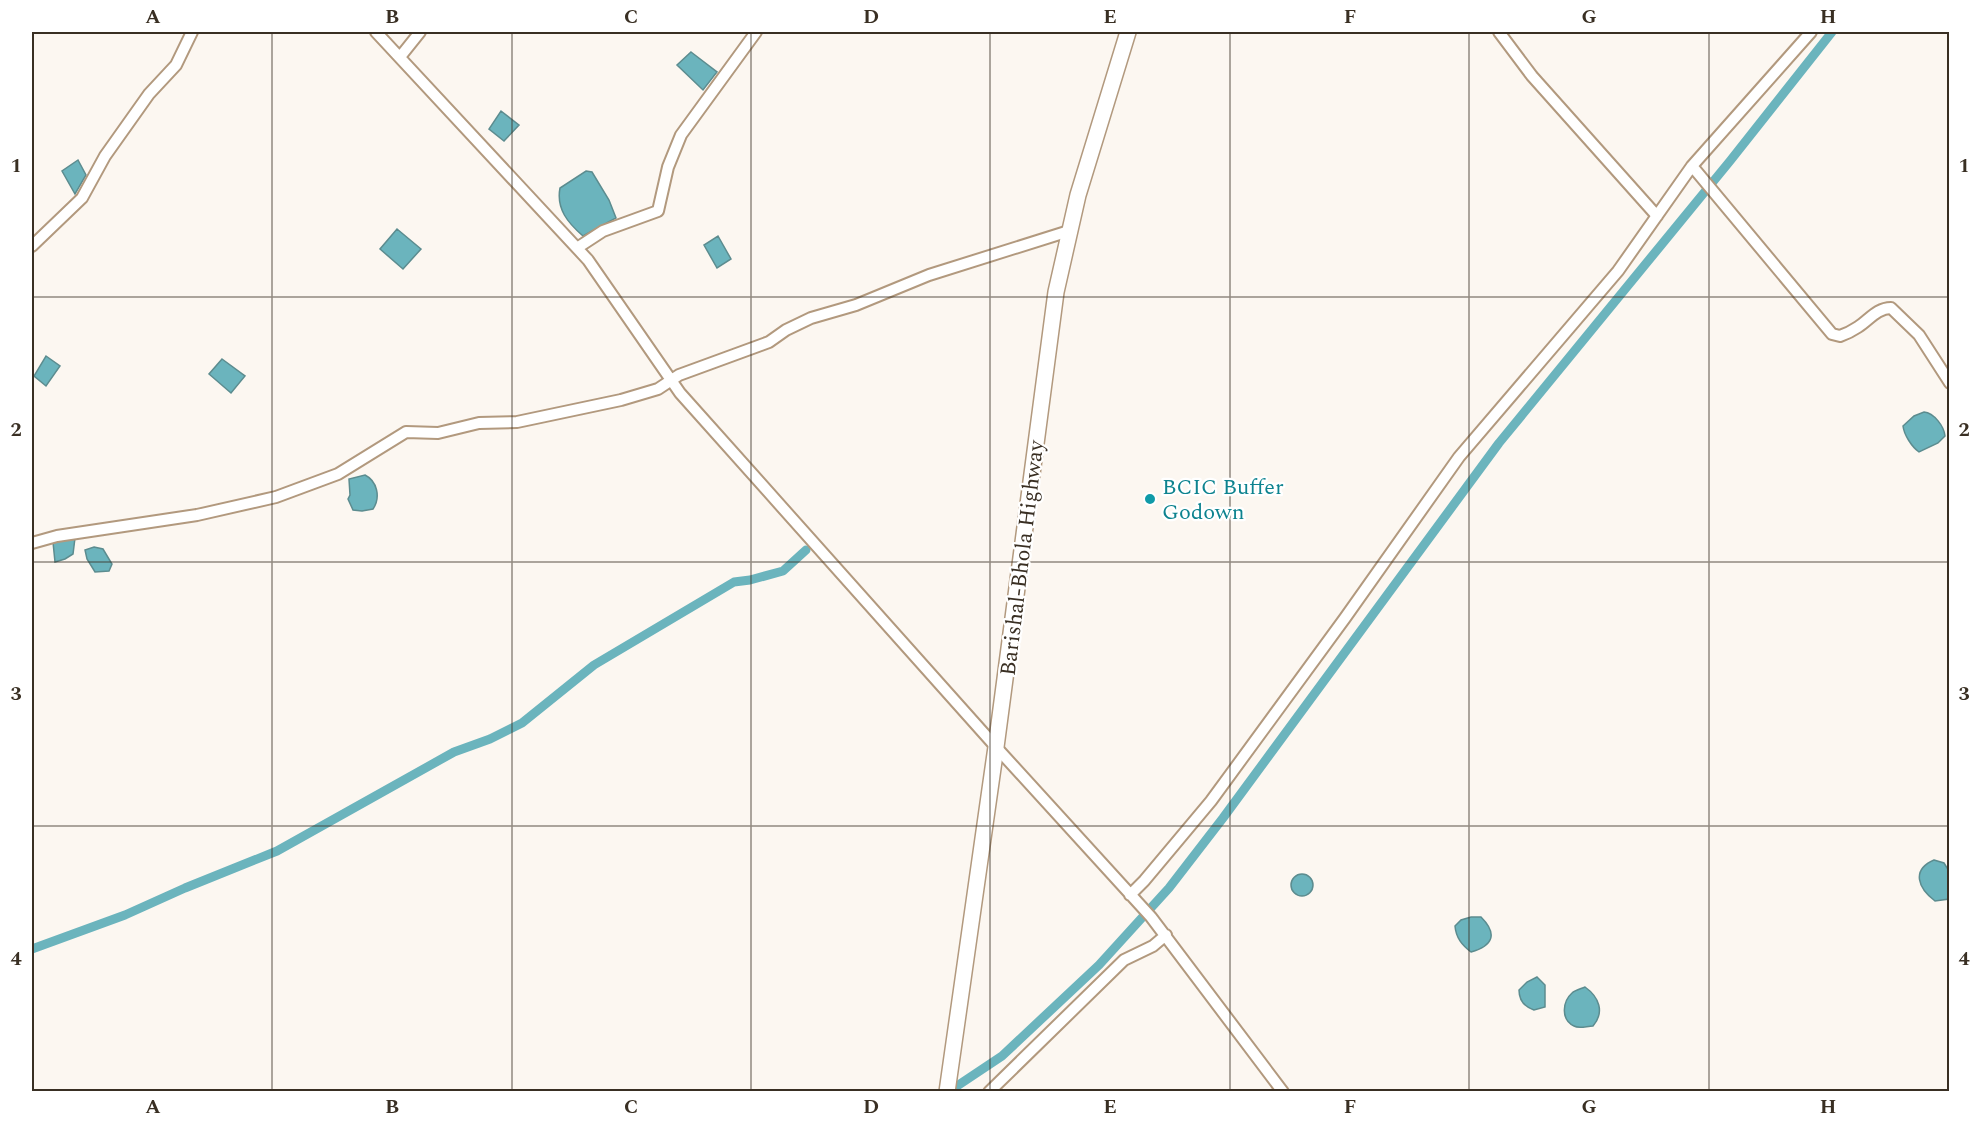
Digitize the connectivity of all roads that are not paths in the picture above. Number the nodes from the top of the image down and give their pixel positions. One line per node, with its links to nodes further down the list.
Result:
1 (192, 32): 12 (street)
2 (376, 32): 8 (street)
3 (420, 32): 8 (street)
4 (756, 32): 13 (street)
5 (1128, 32): 11 (highway, Barishal-Bhola Highway)
6 (1499, 32): 10 (street)
7 (1811, 32): 9 (street)
8 (400, 57): 13 (street)
9 (1695, 170): 10 (street); 15 (street)
10 (1657, 216): 18 (street)
11 (1069, 231): 14 (street); 17 (highway, Barishal-Bhola Highway)
12 (32, 246)
13 (577, 248): 14 (street)
14 (671, 381): 16 (street); 17 (street)
15 (1950, 383)
16 (32, 543)
17 (996, 747): 18 (street); 20 (highway, Barishal-Bhola Highway)
18 (1133, 898): 19 (street)
19 (1166, 935): 21 (street); 22 (street)
20 (947, 1092)
21 (989, 1092)
22 (1282, 1092)

